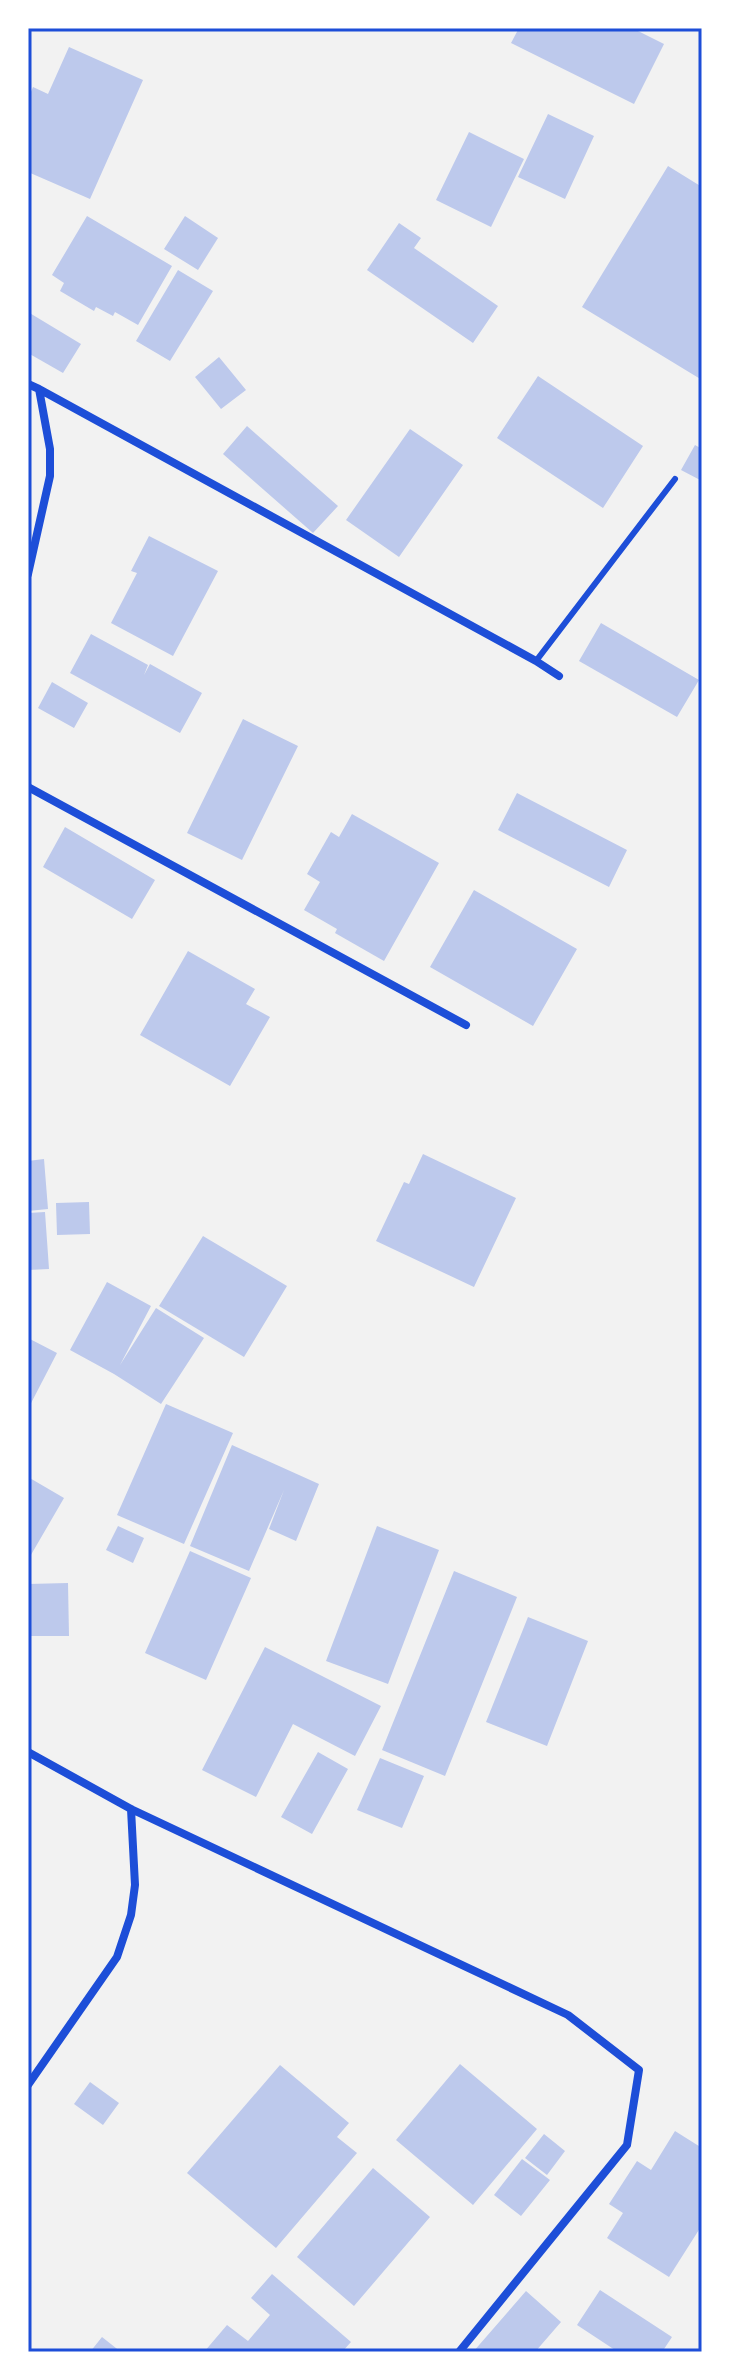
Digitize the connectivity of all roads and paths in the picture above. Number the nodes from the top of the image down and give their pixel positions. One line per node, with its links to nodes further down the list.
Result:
1 (28, 384): 2 (street)
2 (39, 389): 4 (street); 5 (street)
3 (675, 479): 5 (lane)
4 (28, 574)
5 (536, 661): 6 (street)
6 (559, 676)
7 (28, 787): 8 (street)
8 (466, 1025)
9 (28, 1752): 10 (street)
10 (131, 1809): 11 (street); 12 (street)
11 (28, 2085)
12 (459, 2352)

